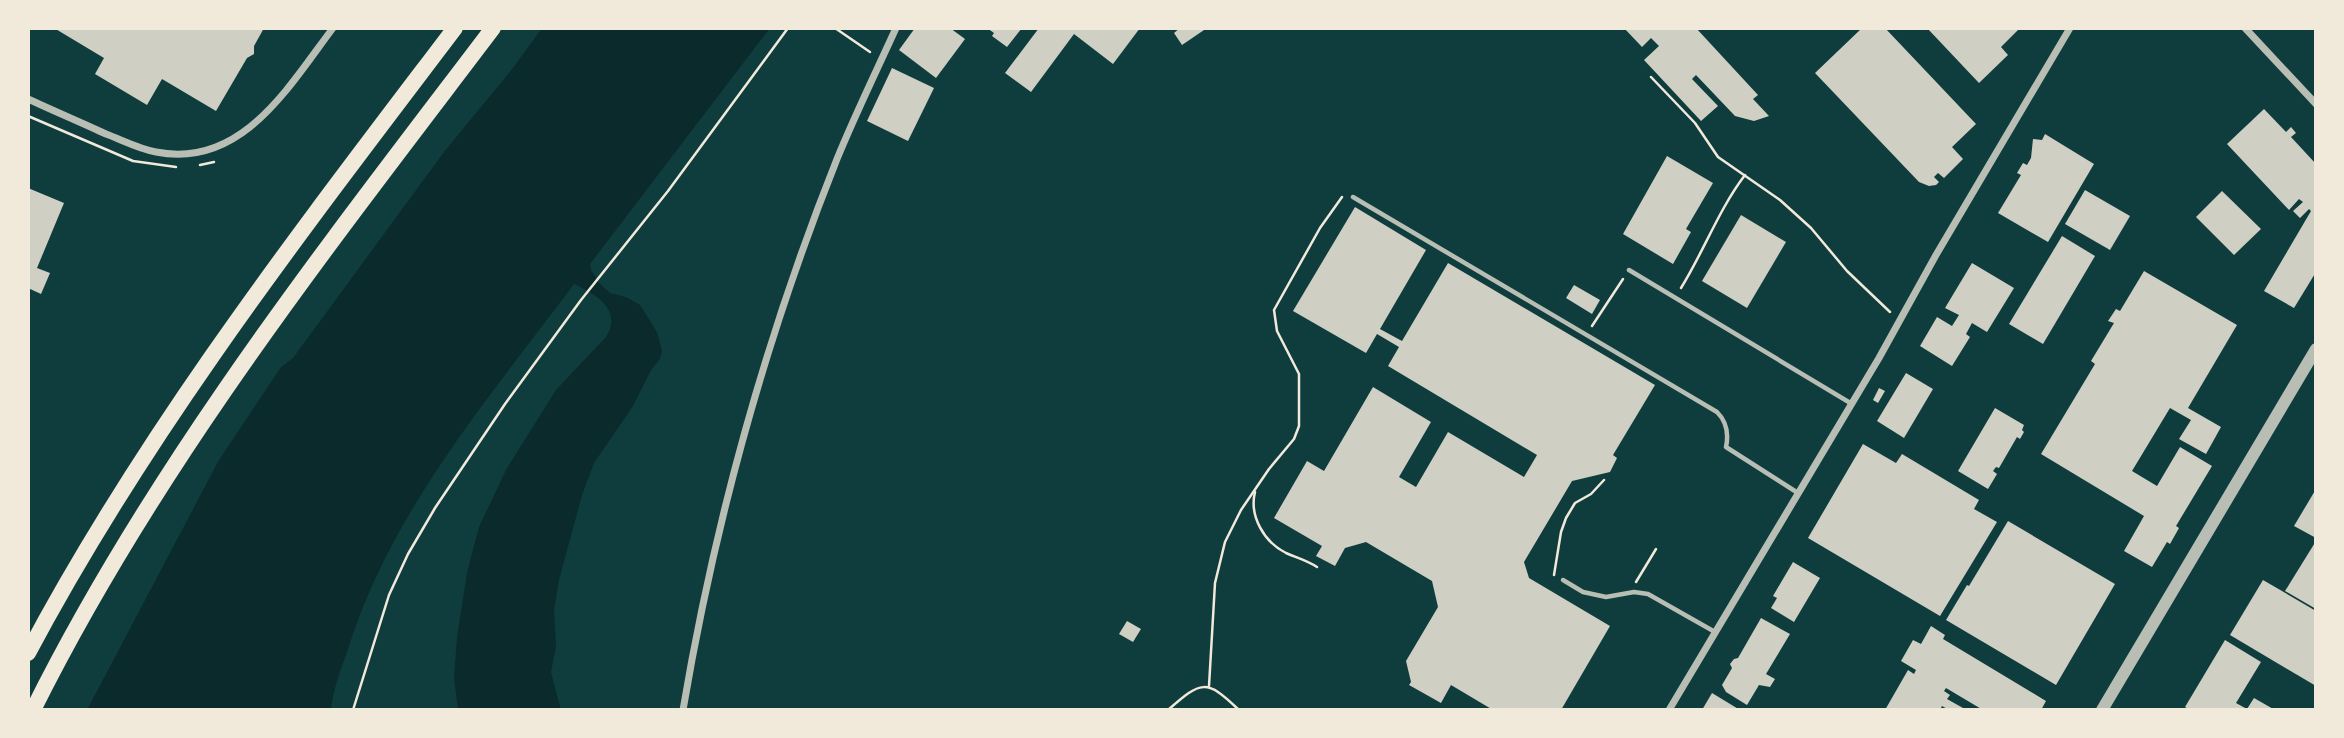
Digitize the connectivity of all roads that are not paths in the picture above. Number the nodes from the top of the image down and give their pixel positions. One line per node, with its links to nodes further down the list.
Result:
1 (333, 28): 7 (street)
2 (455, 28): 16 (highway)
3 (493, 28): 17 (highway)
4 (896, 28): 18 (street)
5 (2070, 28): 12 (street)
6 (2245, 28): 8 (street)
7 (28, 99)
8 (2316, 104)
9 (1353, 197): 13 (lane)
10 (1629, 270): 12 (lane)
11 (2316, 349): 20 (street)
12 (1852, 404): 13 (street)
13 (1798, 492): 15 (street)
14 (1563, 580): 15 (lane)
15 (1716, 633): 19 (street)
16 (28, 653)
17 (33, 710)
18 (683, 710)
19 (1669, 710)
20 (2102, 710)

